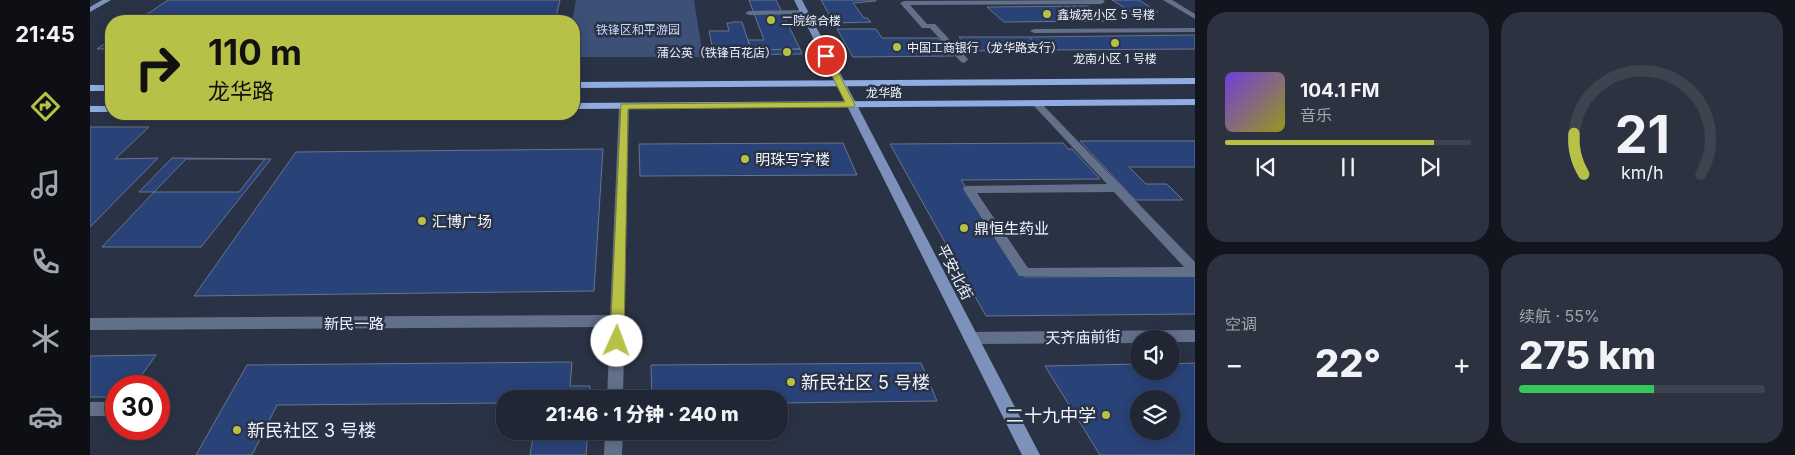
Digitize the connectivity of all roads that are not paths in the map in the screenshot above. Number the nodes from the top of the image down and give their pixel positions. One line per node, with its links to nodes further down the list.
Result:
1 (107, 0): 6 (street)
2 (798, 0): 7 (street, 平安北街)
3 (1098, 0): 5 (street)
4 (1167, 0): 9 (street)
5 (1004, 1): 12 (street)
6 (90, 10)
7 (804, 12): 8 (street); 14 (street, 平安北街)
8 (749, 13)
9 (1195, 17)
10 (1195, 30): 11 (street)
11 (1034, 31)
12 (964, 60)
13 (1195, 81): 14 (main road, 龙华路)
14 (840, 83): 15 (main road, 龙华路); 20 (street, 平安北街)
15 (580, 85)
16 (90, 88): 17 (main road)
17 (105, 88)
18 (1195, 102): 19 (main road, 龙华路)
19 (1037, 104): 20 (main road, 龙华路); 25 (street)
20 (851, 105): 22 (main road, 龙华路); 30 (street, 平安北街)
21 (580, 106): 22 (main road, 龙华路)
22 (624, 106): 27 (street)
23 (90, 109): 24 (main road)
24 (105, 109)
25 (1116, 188): 26 (street); 26 (street)
26 (1195, 271)
27 (617, 321): 28 (street, 新民一路); 31 (street)
28 (90, 324)
29 (1195, 336): 30 (street, 天齐庙前街)
30 (971, 338): 36 (street, 平安北街)
31 (615, 390)
32 (90, 409): 33 (street)
33 (105, 409)
34 (614, 440): 35 (street)
35 (613, 455)
36 (1031, 455)

